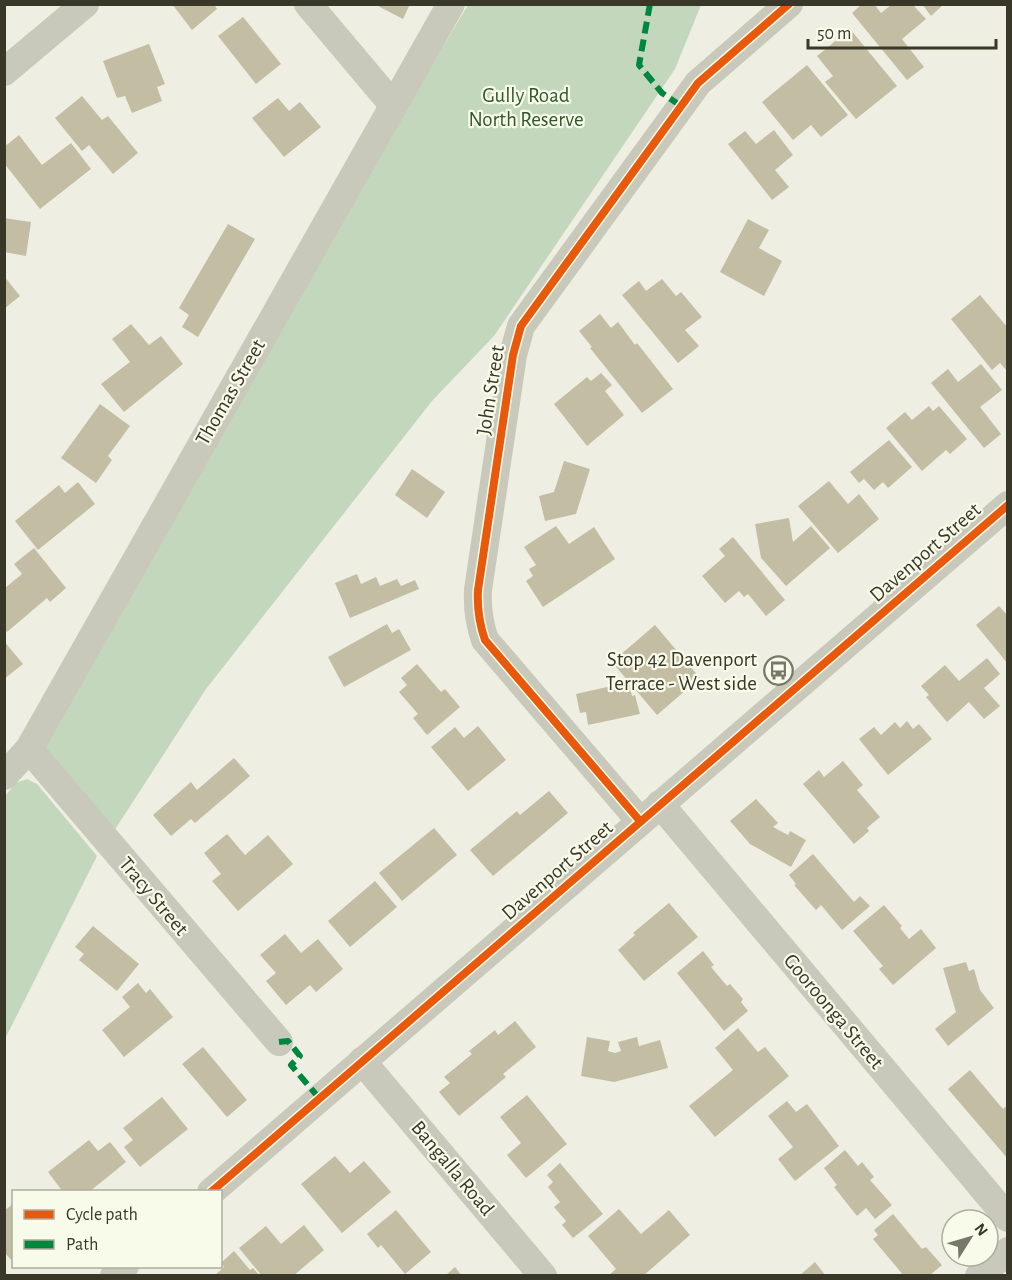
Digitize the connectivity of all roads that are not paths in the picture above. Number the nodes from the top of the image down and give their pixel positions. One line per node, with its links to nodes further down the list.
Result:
1 (86, 4): 5 (street)
2 (308, 4): 6 (street)
3 (451, 4): 6 (street, Thomas Street)
4 (789, 4): 10 (street, John Street)
5 (4, 72)
6 (393, 105): 8 (street, Thomas Street)
7 (1008, 505): 10 (street, Davenport Street)
8 (29, 749): 9 (street, Thomas Street); 11 (street, Tracy Street)
9 (4, 776)
10 (650, 813): 12 (street, Davenport Street); 14 (street, Gooroonga Street)
11 (279, 1042)
12 (362, 1062): 13 (street, Davenport Street); 16 (street, Bangalla Road)
13 (213, 1190)
14 (1008, 1218)
15 (1008, 1251): 17 (street)
16 (543, 1275)
17 (979, 1275)

